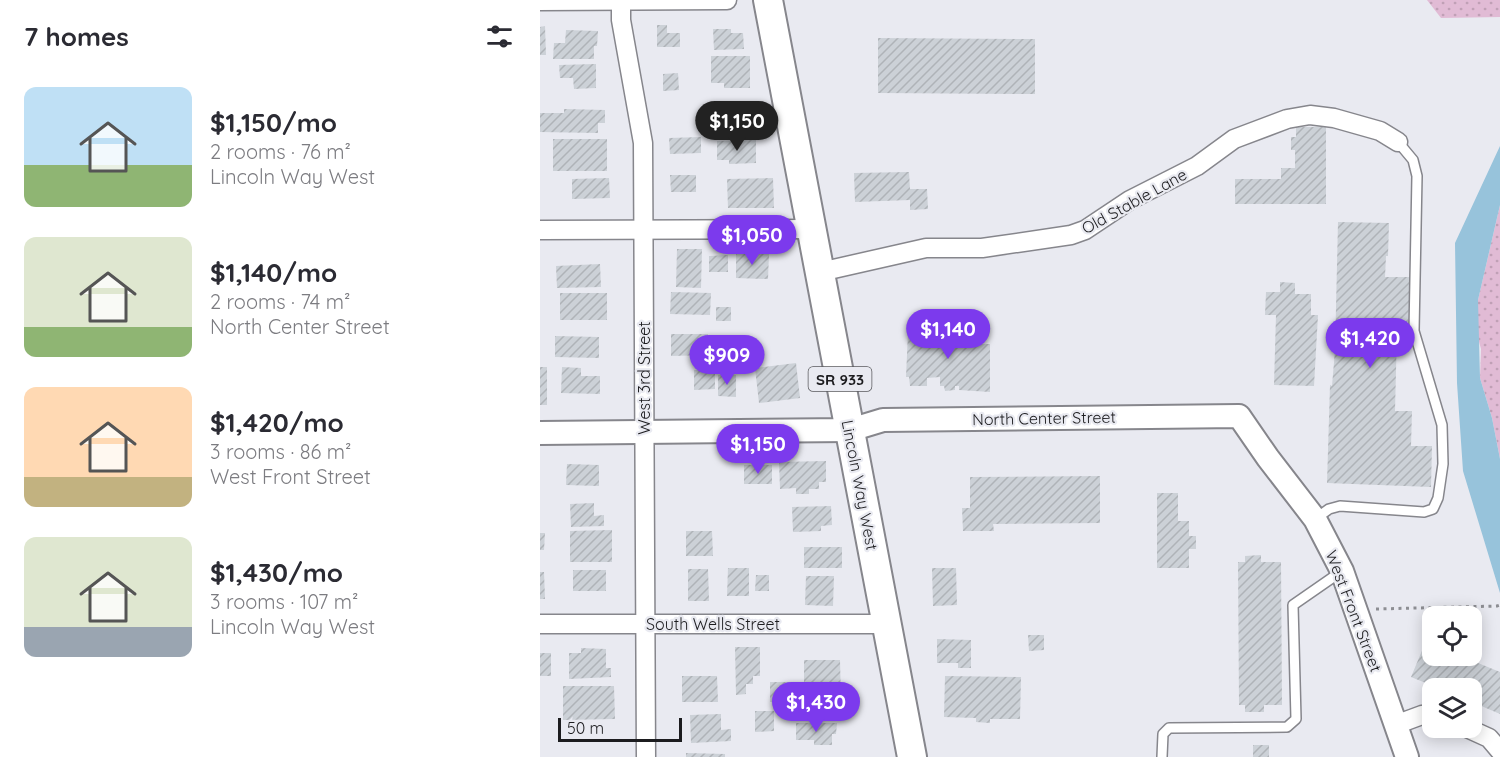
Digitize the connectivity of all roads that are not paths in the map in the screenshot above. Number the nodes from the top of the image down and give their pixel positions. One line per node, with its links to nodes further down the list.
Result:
1 (621, 0): 2 (street); 4 (street); 6 (street, West 3rd Street)
2 (727, 0)
3 (768, 0): 7 (main road, Lincoln Way West / SR 933)
4 (540, 1)
5 (1398, 142): 9 (street, Old Stable Lane); 14 (lane)
6 (644, 229): 7 (street); 8 (street); 13 (street, West 3rd Street)
7 (811, 229): 9 (main road, Lincoln Way West / SR 933)
8 (540, 230)
9 (819, 272): 11 (main road, Lincoln Way West / SR 933)
10 (1239, 416): 11 (street, North Center Street); 14 (street, West Front Street)
11 (850, 430): 13 (street, North Center Street); 18 (main road, Lincoln Way West / SR 933)
12 (540, 433): 13 (street, North Center Street)
13 (644, 433): 17 (street, West 3rd Street)
14 (1315, 519): 15 (street, West Front Street)
15 (1342, 571): 20 (street, West Front Street); 25 (lane)
16 (540, 624): 17 (street, South Wells Street)
17 (645, 624): 18 (street, South Wells Street); 23 (street, West 3rd Street)
18 (886, 624): 24 (main road, Lincoln Way West / SR 933)
19 (1422, 715): 20 (street)
20 (1395, 726): 26 (street, West Front Street)
21 (1482, 735): 22 (street)
22 (1500, 751)
23 (646, 757)
24 (912, 757)
25 (1162, 757)
26 (1407, 757)

